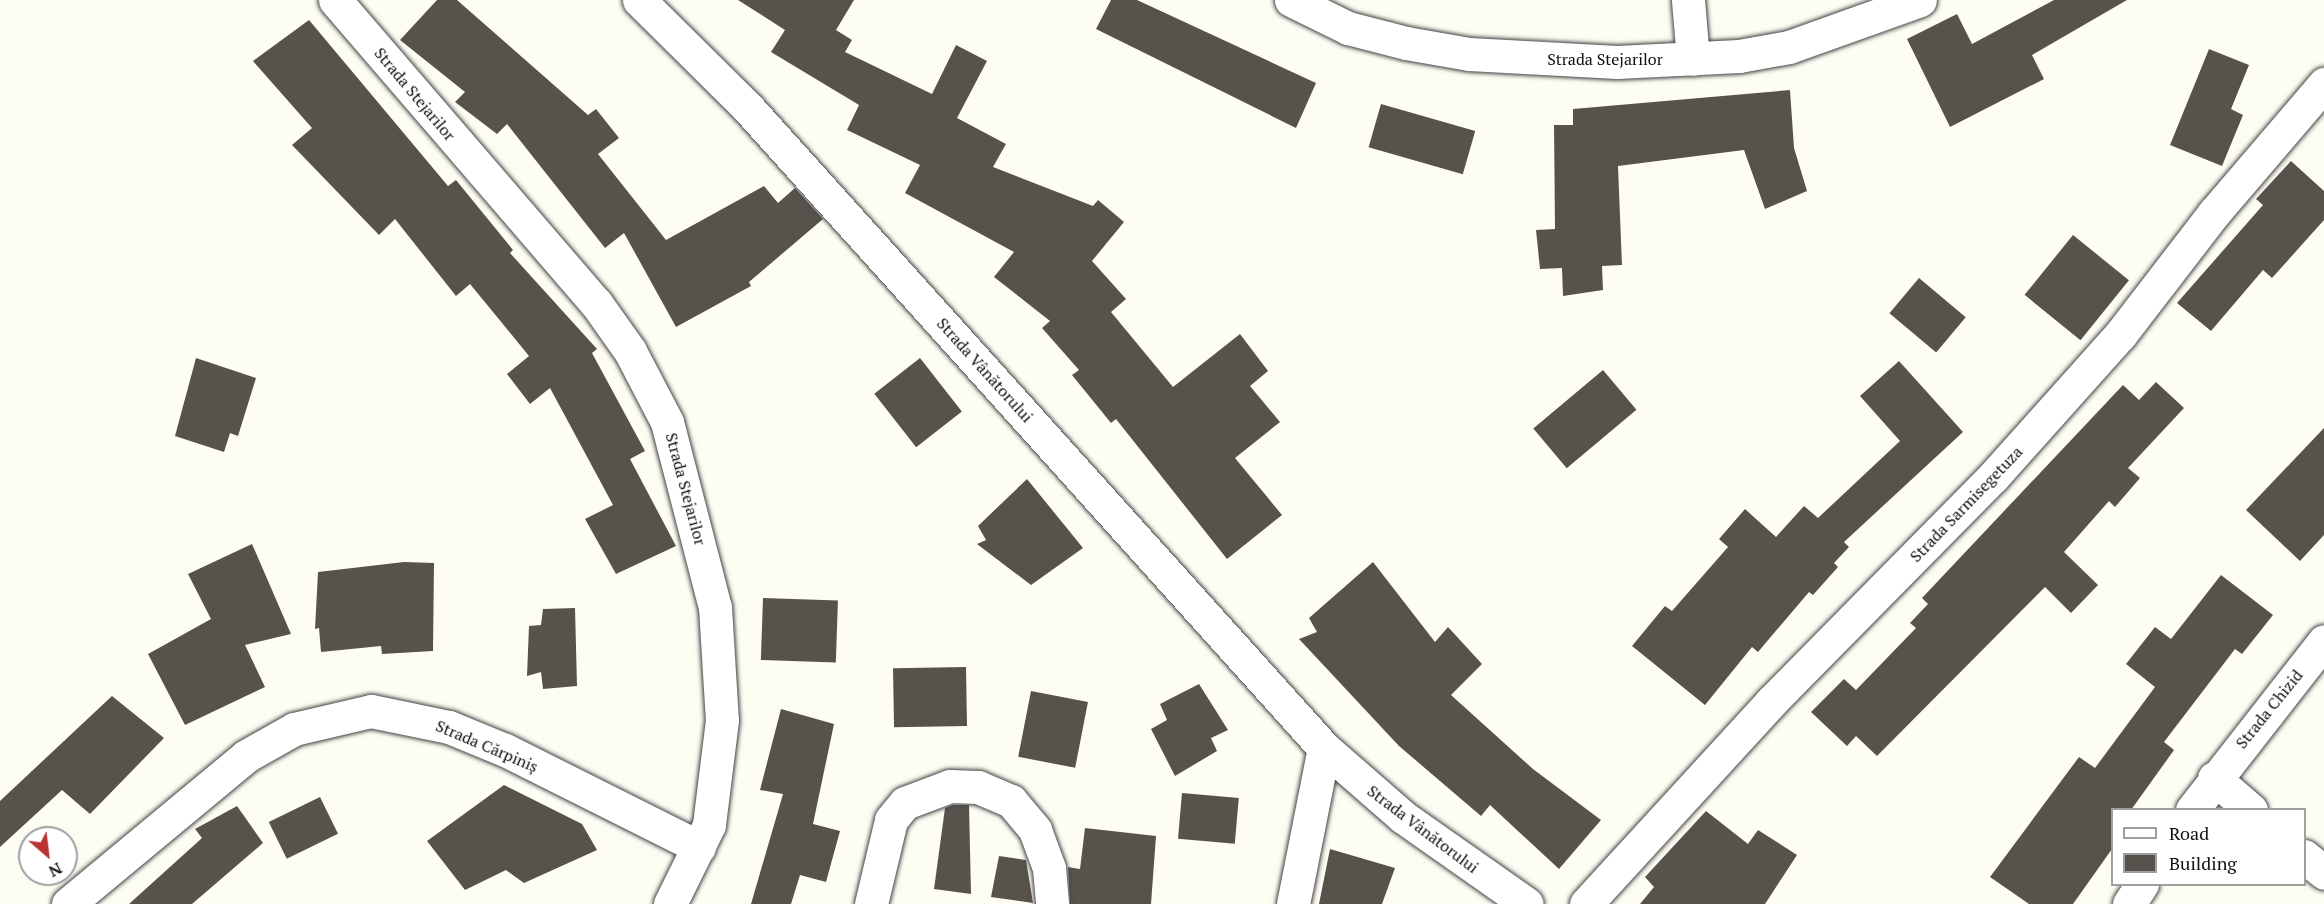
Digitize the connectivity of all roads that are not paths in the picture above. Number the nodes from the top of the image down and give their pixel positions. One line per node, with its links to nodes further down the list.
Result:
1 (335, 0): 13 (street, Strada Stejarilor)
2 (639, 0): 9 (street, Strada Vânătorului)
3 (1291, 0): 6 (street, Strada Stejarilor)
4 (1688, 0): 6 (street)
5 (1920, 0): 6 (street, Strada Stejarilor)
6 (1693, 59)
7 (2324, 84): 23 (street, Strada Sarmisegetuza)
8 (2324, 641): 10 (street, Strada Chizid)
9 (1324, 748): 21 (street); 22 (street, Strada Vânătorului)
10 (2214, 777): 11 (street, Strada Chizid); 12 (street)
11 (2193, 808)
12 (2249, 808)
13 (699, 847): 17 (street, Strada Cărpiniș); 18 (street, Strada Stejarilor)
14 (2306, 858): 15 (street)
15 (2324, 873)
16 (2141, 886): 24 (street)
17 (68, 904)
18 (670, 904)
19 (871, 904): 20 (street)
20 (1052, 904)
21 (1293, 904)
22 (1527, 904)
23 (1586, 904)
24 (2129, 904)

